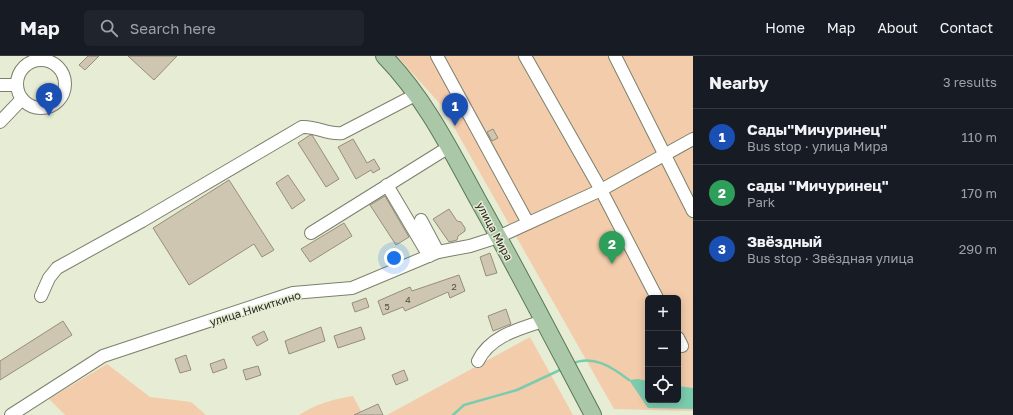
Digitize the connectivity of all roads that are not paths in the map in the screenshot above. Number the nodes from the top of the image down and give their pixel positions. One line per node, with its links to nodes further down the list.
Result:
1 (384, 56): 8 (main road, улица Мира)
2 (437, 56): 18 (street)
3 (525, 56): 15 (street)
4 (615, 56): 13 (street)
5 (61, 60): 7 (street); 9 (street)
6 (0, 85): 7 (street)
7 (17, 85): 9 (street)
8 (417, 94): 12 (main road, улица Мира); 23 (street)
9 (22, 99): 10 (street)
10 (0, 122)
11 (693, 140): 13 (street, улица Никиткино)
12 (449, 147): 14 (street); 20 (main road, улица Мира)
13 (665, 155): 15 (street, улица Никиткино); 16 (street)
14 (387, 185): 19 (street); 21 (street)
15 (601, 190): 18 (street, улица Никиткино); 22 (street)
16 (693, 211)
17 (421, 220): 21 (street)
18 (528, 223): 20 (street, улица Никиткино)
19 (311, 234)
20 (498, 237): 21 (street, улица Никиткино); 24 (main road, улица Мира)
21 (434, 254): 26 (street, улица Никиткино)
22 (655, 295)
23 (41, 296)
24 (543, 321): 25 (street); 27 (main road, улица Мира)
25 (478, 361)
26 (11, 415)
27 (593, 415)

